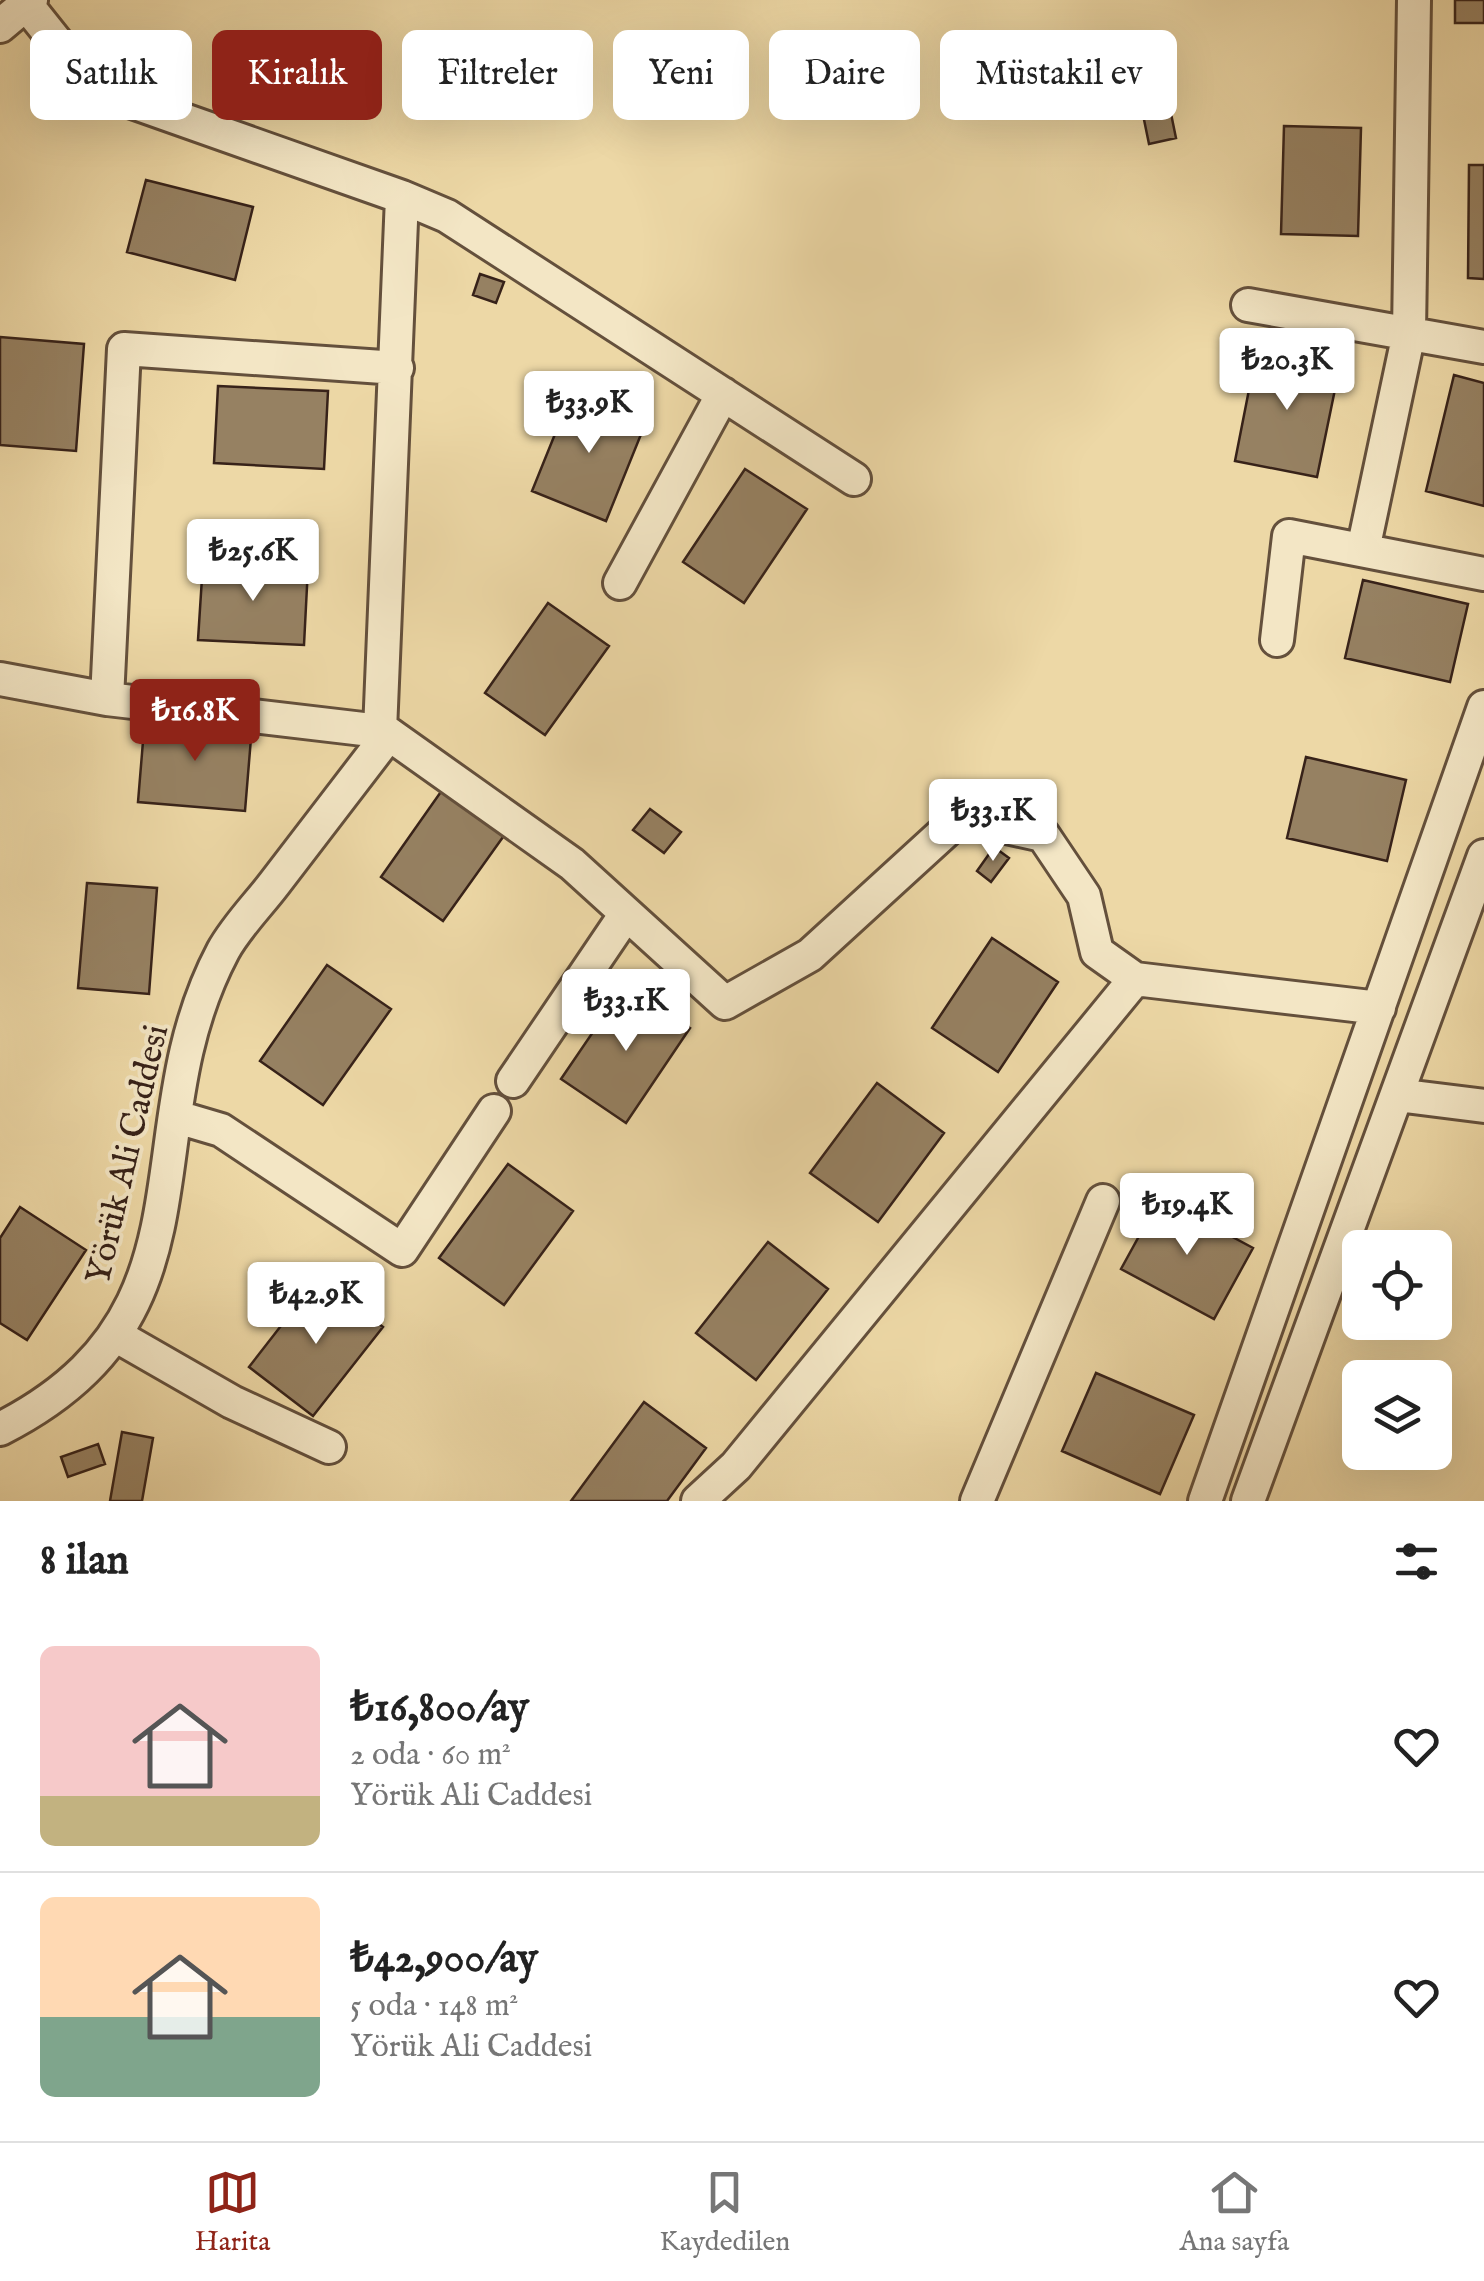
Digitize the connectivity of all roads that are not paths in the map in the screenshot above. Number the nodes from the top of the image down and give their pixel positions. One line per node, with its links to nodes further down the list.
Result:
1 (1414, 0): 6 (street)
2 (29, 2): 3 (street); 4 (street)
3 (0, 26)
4 (402, 197): 8 (street); 9 (street)
5 (1248, 305): 6 (street)
6 (1409, 334): 7 (street); 11 (street)
7 (1484, 347)
8 (397, 368): 16 (street); 18 (street)
9 (723, 394): 10 (street); 13 (street)
10 (854, 479)
11 (1363, 550): 12 (street); 14 (street)
12 (1484, 574)
13 (620, 583)
14 (1277, 640)
15 (0, 679): 16 (street)
16 (107, 699): 18 (street)
17 (1484, 707): 22 (street)
18 (385, 733): 20 (street); 27 (street, Yörük Ali Caddesi)
19 (1484, 856): 24 (street)
20 (626, 914): 21 (street); 23 (street)
21 (1135, 979): 22 (street); 32 (street)
22 (1379, 1008): 34 (street)
23 (513, 1081)
24 (1397, 1095): 25 (street); 35 (street)
25 (1484, 1106)
26 (494, 1111): 27 (street)
27 (177, 1118): 29 (street, Yörük Ali Caddesi)
28 (1103, 1201): 33 (street)
29 (117, 1336): 30 (street, Yörük Ali Caddesi); 31 (street)
30 (0, 1428)
31 (330, 1447)
32 (698, 1501)
33 (977, 1501)
34 (1205, 1501)
35 (1248, 1501)

